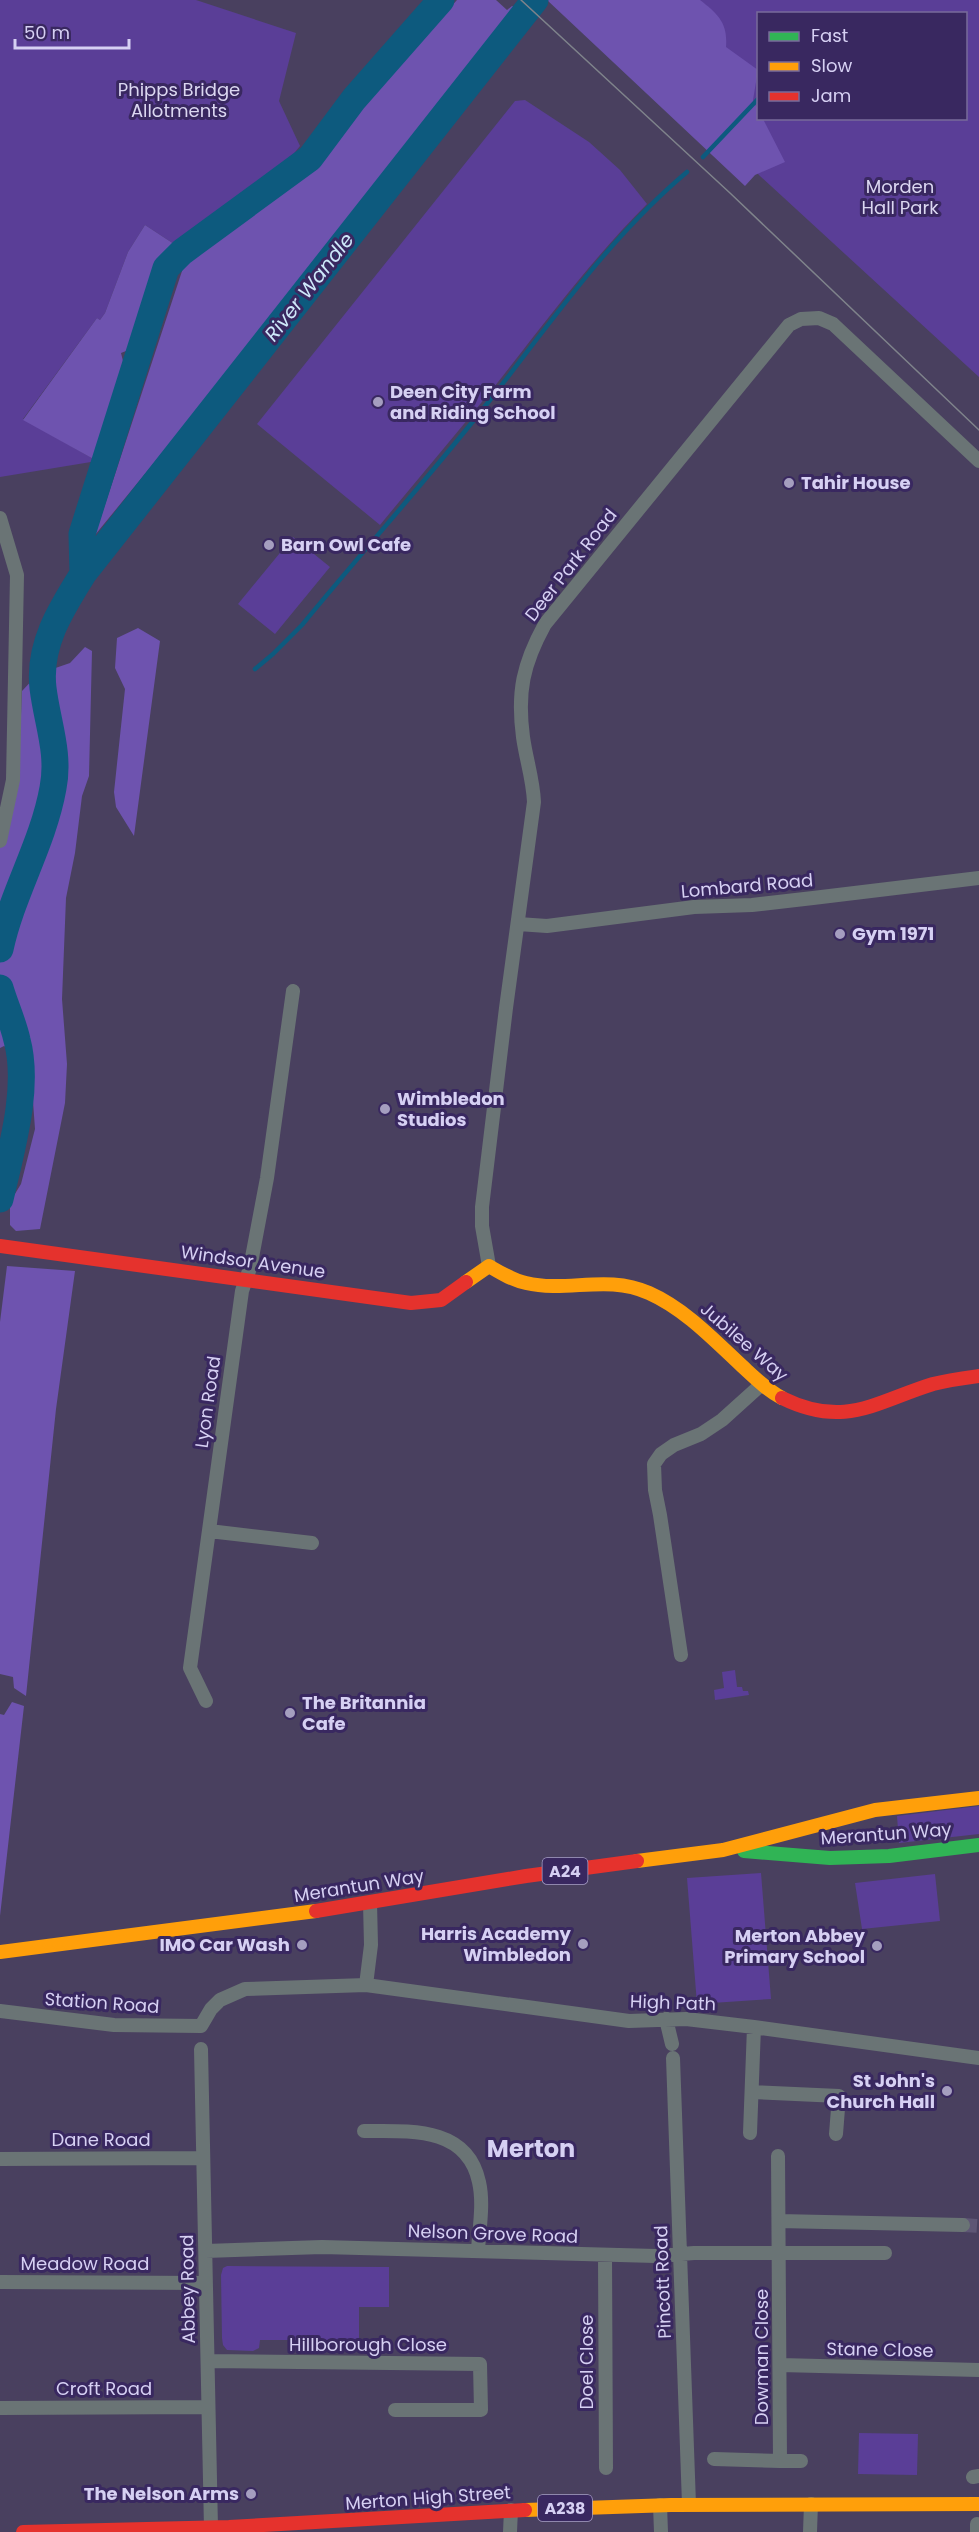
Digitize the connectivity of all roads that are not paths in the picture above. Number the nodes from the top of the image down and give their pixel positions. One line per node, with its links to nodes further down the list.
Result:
1 (979, 461): 6 (street, Deer Park Road)
2 (0, 518): 3 (street)
3 (7, 699): 4 (street)
4 (0, 841)
5 (979, 878): 6 (street, Lombard Road)
6 (518, 924): 9 (street, Deer Park Road)
7 (293, 991): 10 (street, Lyon Road)
8 (0, 1246): 10 (main road, Windsor Avenue)
9 (489, 1266): 10 (main road, Windsor Avenue); 12 (main road, Jubilee Way)
10 (246, 1280): 13 (street, Lyon Road)
11 (979, 1376): 12 (main road, Jubilee Way)
12 (762, 1384): 15 (street)
13 (209, 1531): 14 (street); 16 (street, Lyon Road)
14 (312, 1543)
15 (681, 1655)
16 (206, 1701)
17 (979, 1798): 19 (main road, Merantun Way / A24)
18 (979, 1845): 19 (main road, Merantun Way / A24)
19 (723, 1850): 20 (main road, Merantun Way / A24)
20 (370, 1904): 21 (main road, Merantun Way / A24); 22 (street)
21 (0, 1952)
22 (366, 1985): 24 (street, High Path); 25 (street, High Path)
23 (0, 2011): 25 (street, Station Road)
24 (666, 2019): 26 (street, High Path); 43 (street, Pincott Road)
25 (201, 2026)
26 (753, 2027): 28 (street, High Path); 29 (street)
27 (201, 2049): 34 (street, Abbey Road)
28 (979, 2058)
29 (753, 2092): 31 (street); 32 (street)
30 (364, 2131): 39 (street)
31 (750, 2133)
32 (836, 2134)
33 (778, 2156): 36 (street, Dowman Close)
34 (203, 2158): 35 (street, Dane Road); 38 (street, Abbey Road)
35 (0, 2159)
36 (779, 2221): 37 (street); 41 (street, Dowman Close)
37 (963, 2225)
38 (206, 2251): 39 (street, Nelson Grove Road); 45 (street, Abbey Road)
39 (478, 2251): 42 (street, Nelson Grove Road)
40 (885, 2253): 41 (street, Nelson Grove Road)
41 (780, 2254): 43 (street, Nelson Grove Road); 47 (street, Dowman Close)
42 (605, 2255): 43 (street, Nelson Grove Road); 55 (street, Doel Close)
43 (681, 2255): 56 (street, Pincott Road)
44 (0, 2282): 45 (street, Meadow Road)
45 (206, 2283): 46 (street, Abbey Road)
46 (208, 2361): 49 (street, Abbey Road); 51 (street, Hillborough Close)
47 (780, 2365): 48 (street, Stane Close); 53 (street, Dowman Close)
48 (979, 2370)
49 (208, 2407): 50 (street, Croft Road); 62 (street, Abbey Road)
50 (0, 2408)
51 (395, 2410)
52 (714, 2459): 53 (street)
53 (780, 2461): 54 (street)
54 (801, 2461)
55 (606, 2468)
56 (689, 2504): 57 (main road, Merton High Street / A238); 59 (main road, Merton High Street / A238)
57 (811, 2504): 58 (main road, Merton High Street / A238); 67 (street)
58 (979, 2504)
59 (660, 2505): 60 (main road, Merton High Street / A238); 66 (street)
60 (511, 2510): 61 (main road, Merton High Street / A238); 65 (street)
61 (356, 2526): 62 (main road, Merton High Street / A238)
62 (211, 2528): 63 (main road, Merton High Street / A238)
63 (190, 2530): 64 (main road, Merton High Street / A238)
64 (23, 2532)
65 (510, 2532)
66 (661, 2532)
67 (810, 2532)

